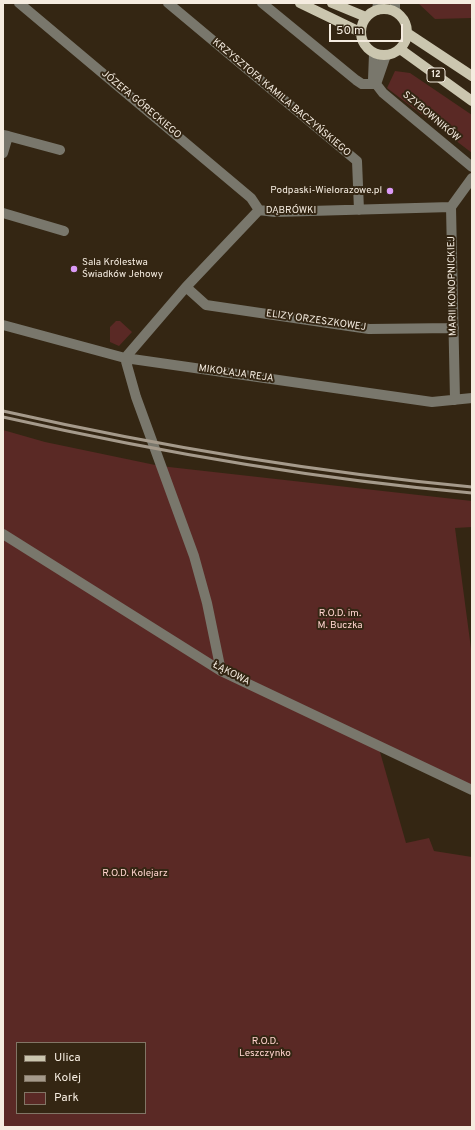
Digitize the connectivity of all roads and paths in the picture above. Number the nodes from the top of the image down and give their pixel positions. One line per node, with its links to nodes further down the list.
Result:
1 (19, 3): 23 (street, JÓZEFA GÓRECKIEGO)
2 (168, 3): 24 (street, KRZYSZTOFA KAMILA BACZYŃSKIEGO)
3 (262, 3): 15 (street)
4 (300, 3): 9 (main road)
5 (332, 3): 8 (main road)
6 (377, 6): 7 (main road); 8 (main road)
7 (395, 7): 10 (main road)
8 (366, 17): 9 (main road)
9 (360, 32): 12 (main road)
10 (407, 33): 11 (main road); 14 (main road, 12)
11 (400, 49): 13 (main road); 16 (main road, 12)
12 (374, 54): 13 (main road); 15 (street)
13 (386, 56): 15 (street)
14 (472, 76)
15 (376, 84): 20 (street, SZYBOWNIKÓW)
16 (472, 101)
17 (6, 136): 18 (street); 19 (street)
18 (60, 150)
19 (3, 153)
20 (472, 167)
21 (472, 178): 22 (street)
22 (451, 208): 24 (street, DĄBRÓWKI); 29 (street, MARII KONOPNICKIEJ)
23 (259, 210): 24 (street, DĄBRÓWKI); 27 (street, DĄBRÓWKI)
24 (359, 210)
25 (3, 213): 26 (street)
26 (64, 231)
27 (186, 287): 29 (street, ELIZY ORZESZKOWEJ); 30 (street, DĄBRÓWKI)
28 (3, 325): 30 (street, MIKOŁAJA REJA)
29 (454, 328): 32 (street, MARII KONOPNICKIEJ)
30 (125, 358): 32 (street, MIKOŁAJA REJA); 34 (street)
31 (472, 398): 32 (street, MIKOŁAJA REJA)
32 (455, 400)
33 (3, 534): 34 (street, ŁĄKOWA)
34 (221, 671): 35 (street, ŁĄKOWA)
35 (472, 790)

